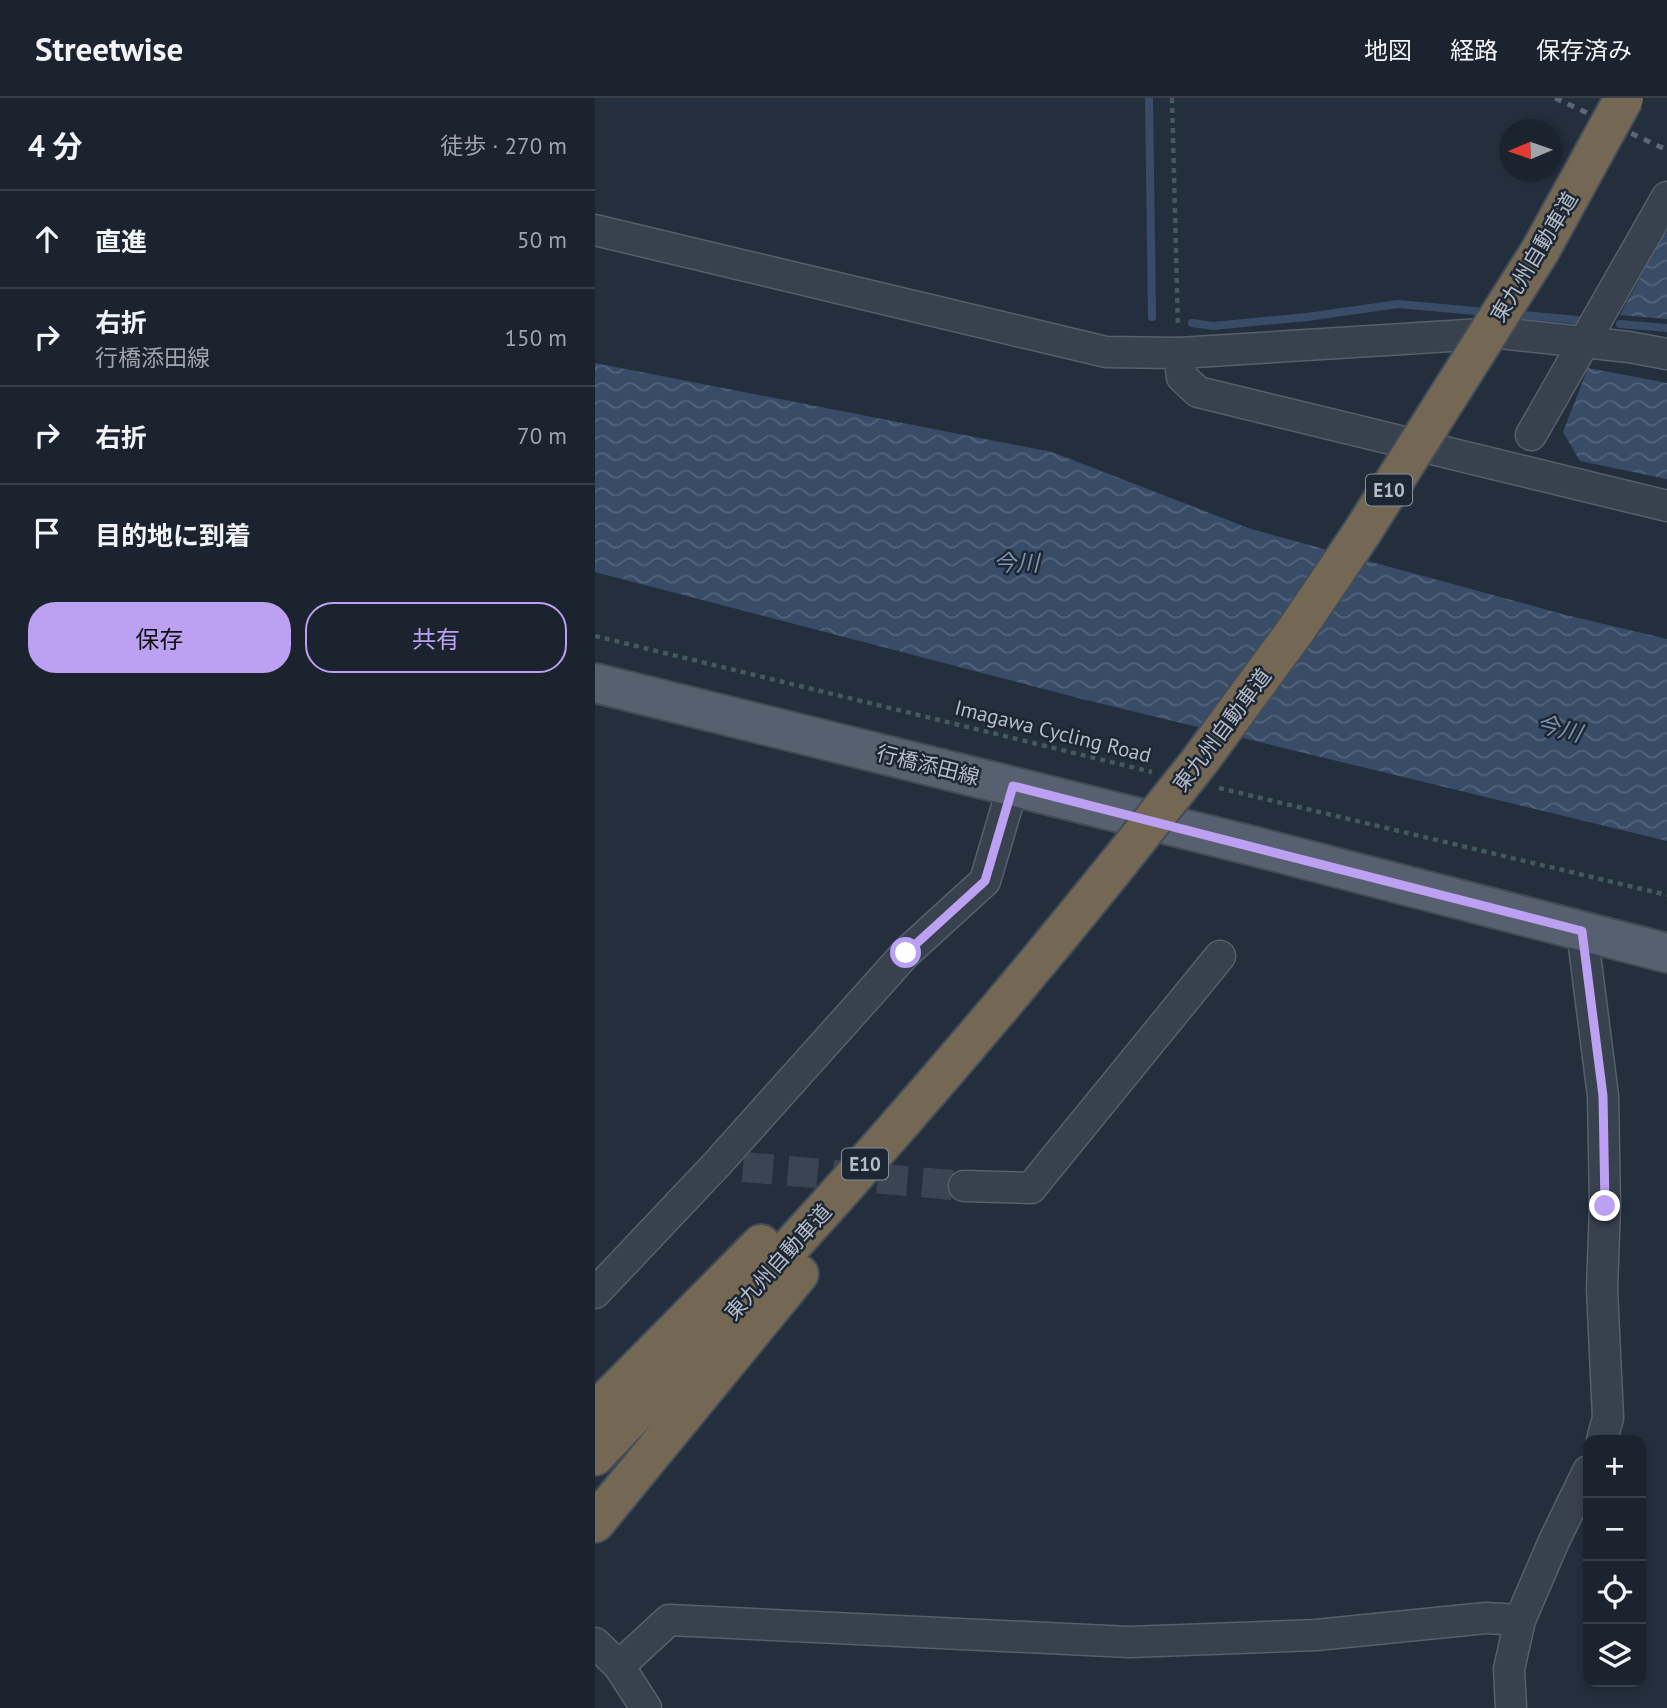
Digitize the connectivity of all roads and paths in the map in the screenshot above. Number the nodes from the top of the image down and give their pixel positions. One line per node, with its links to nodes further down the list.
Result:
1 (1172, 98): 6 (path)
2 (1624, 98): 19 (highway, 東九州自動車道 / E10, bridge)
3 (1667, 197): 5 (street)
4 (595, 230): 6 (street)
5 (1583, 342): 6 (street); 7 (street); 8 (street)
6 (1179, 354): 9 (street)
7 (1667, 354)
8 (1531, 435)
9 (1667, 506)
10 (595, 636): 12 (path, Imagawa Cycling Road)
11 (595, 683): 13 (main road, 行橋添田線)
12 (1157, 773)
13 (1013, 786): 16 (main road, 行橋添田線); 21 (street)
14 (1210, 786): 15 (path)
15 (1667, 895)
16 (1582, 931): 17 (main road, 行橋添田線); 23 (street)
17 (1667, 953)
18 (1220, 956): 20 (street)
19 (942, 1077): 22 (highway); 24 (highway, 東九州自動車道 / E10); 26 (highway)
20 (964, 1186)
21 (595, 1293)
22 (595, 1412)
23 (1603, 1435)
24 (595, 1456)
25 (1583, 1481): 27 (street)
26 (595, 1523)
27 (1520, 1620): 29 (street); 31 (street)
28 (595, 1643): 29 (street)
29 (619, 1666): 30 (street)
30 (646, 1708)
31 (1511, 1708)

